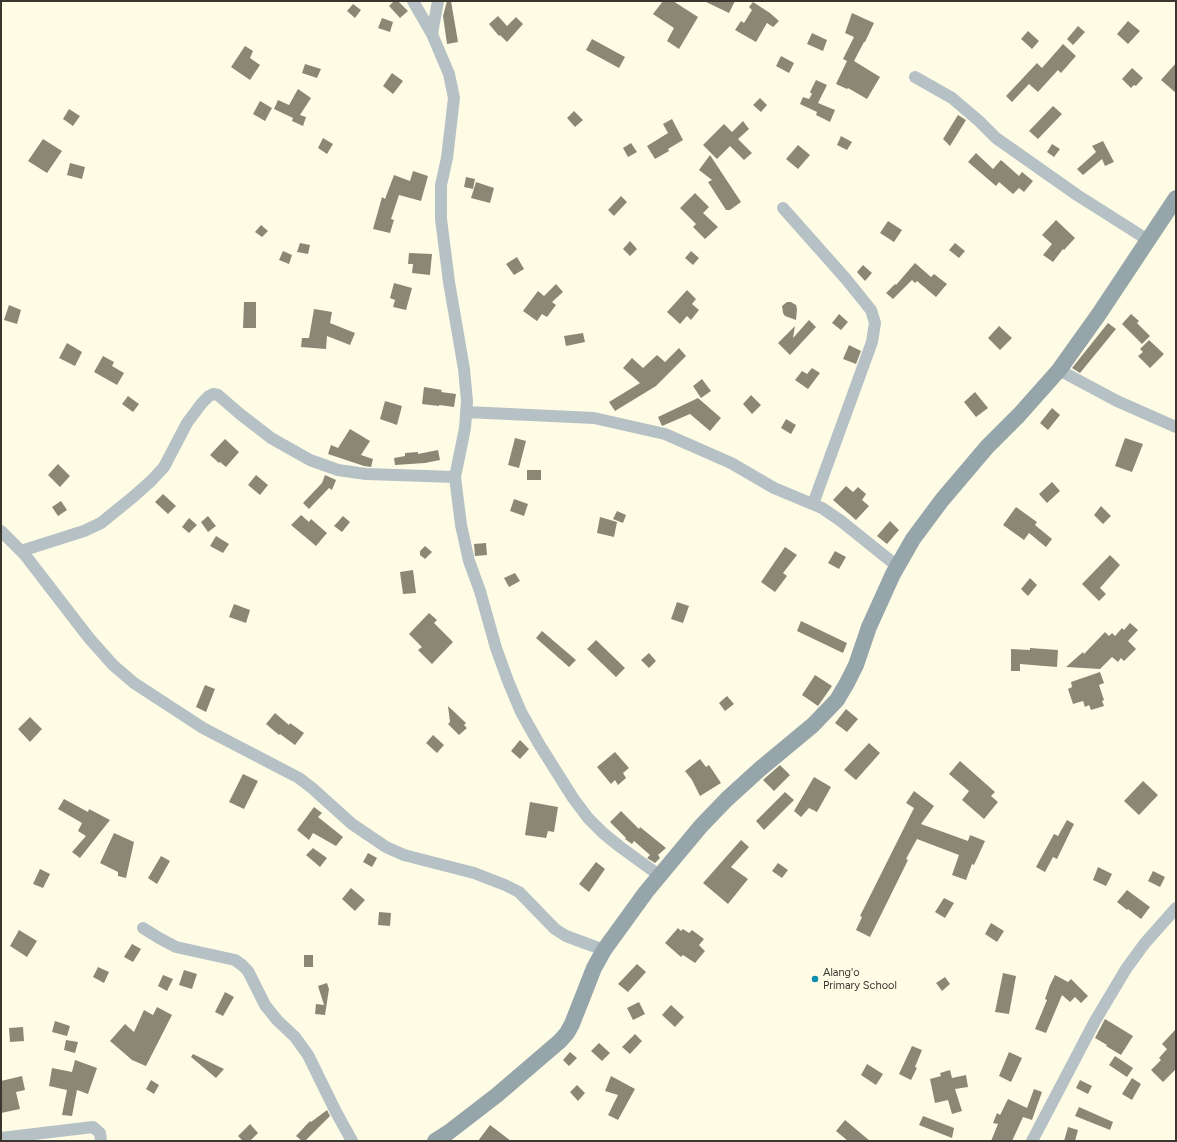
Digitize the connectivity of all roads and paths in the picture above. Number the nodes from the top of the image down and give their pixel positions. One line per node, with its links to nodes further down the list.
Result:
1 (413, 1): 3 (street)
2 (438, 1): 3 (street)
3 (432, 34): 9 (street)
4 (915, 77): 7 (street)
5 (1176, 198): 7 (street)
6 (783, 208): 12 (street)
7 (1148, 240): 8 (street)
8 (1059, 370): 10 (street); 15 (street)
9 (466, 412): 11 (street); 12 (street)
10 (1176, 427)
11 (456, 477): 14 (street); 16 (street)
12 (813, 504): 15 (street)
13 (1, 531): 14 (street)
14 (21, 551): 19 (street)
15 (897, 566): 16 (street)
16 (660, 876): 19 (street)
17 (1176, 908): 24 (street)
18 (143, 928): 22 (street)
19 (604, 950): 23 (street)
20 (1, 1138): 21 (street)
21 (101, 1141)
22 (352, 1141)
23 (435, 1141)
24 (1032, 1141)

